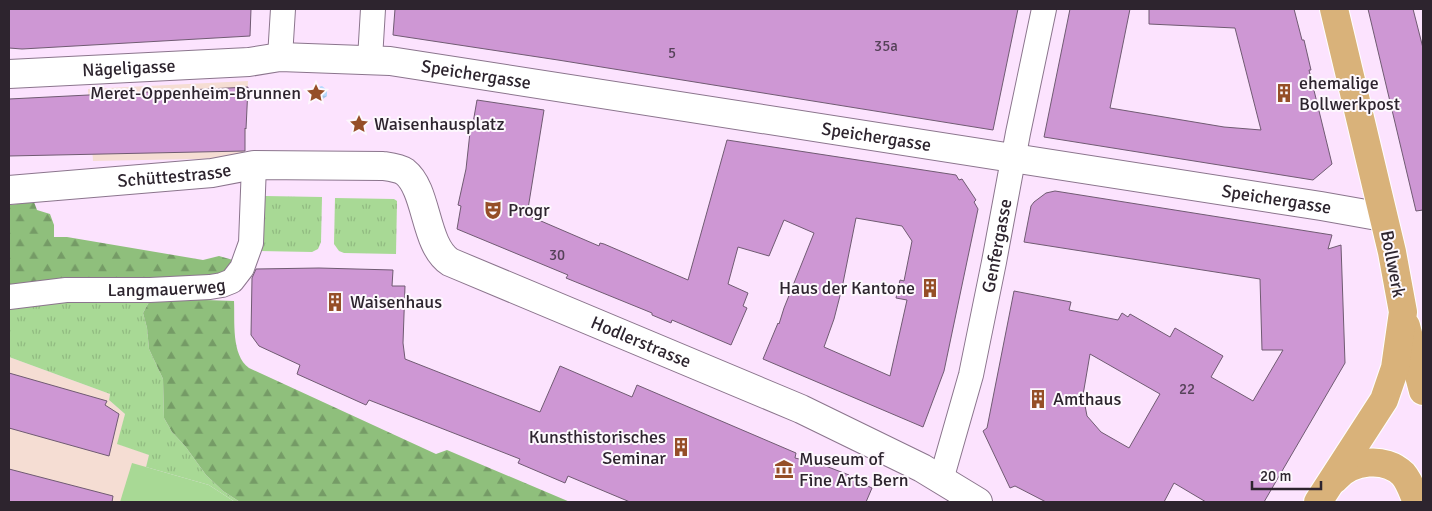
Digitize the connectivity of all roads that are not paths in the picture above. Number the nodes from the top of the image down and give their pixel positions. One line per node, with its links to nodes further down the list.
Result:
1 (283, 9): 5 (street)
2 (373, 9): 6 (street)
3 (1044, 9): 8 (street, Genfergasse)
4 (1334, 9): 12 (main road, Bollwerk)
5 (280, 57): 6 (street); 7 (street, Nägeligasse)
6 (370, 59): 8 (street, Speichergasse)
7 (9, 74)
8 (1013, 158): 12 (street, Speichergasse); 16 (street, Genfergasse)
9 (254, 165): 10 (street, Schüttestrasse); 11 (street, Schüttestrasse); 13 (street, Langmauerweg)
10 (341, 166): 16 (street, Hodlerstrasse)
11 (9, 190)
12 (1384, 217): 14 (main road, Bollwerk)
13 (9, 297)
14 (1403, 312): 15 (main road); 17 (main road, Bollwerk)
15 (1423, 391)
16 (941, 480): 18 (street, Hodlerstrasse)
17 (1322, 496): 19 (main road)
18 (978, 502)
19 (1417, 502)

